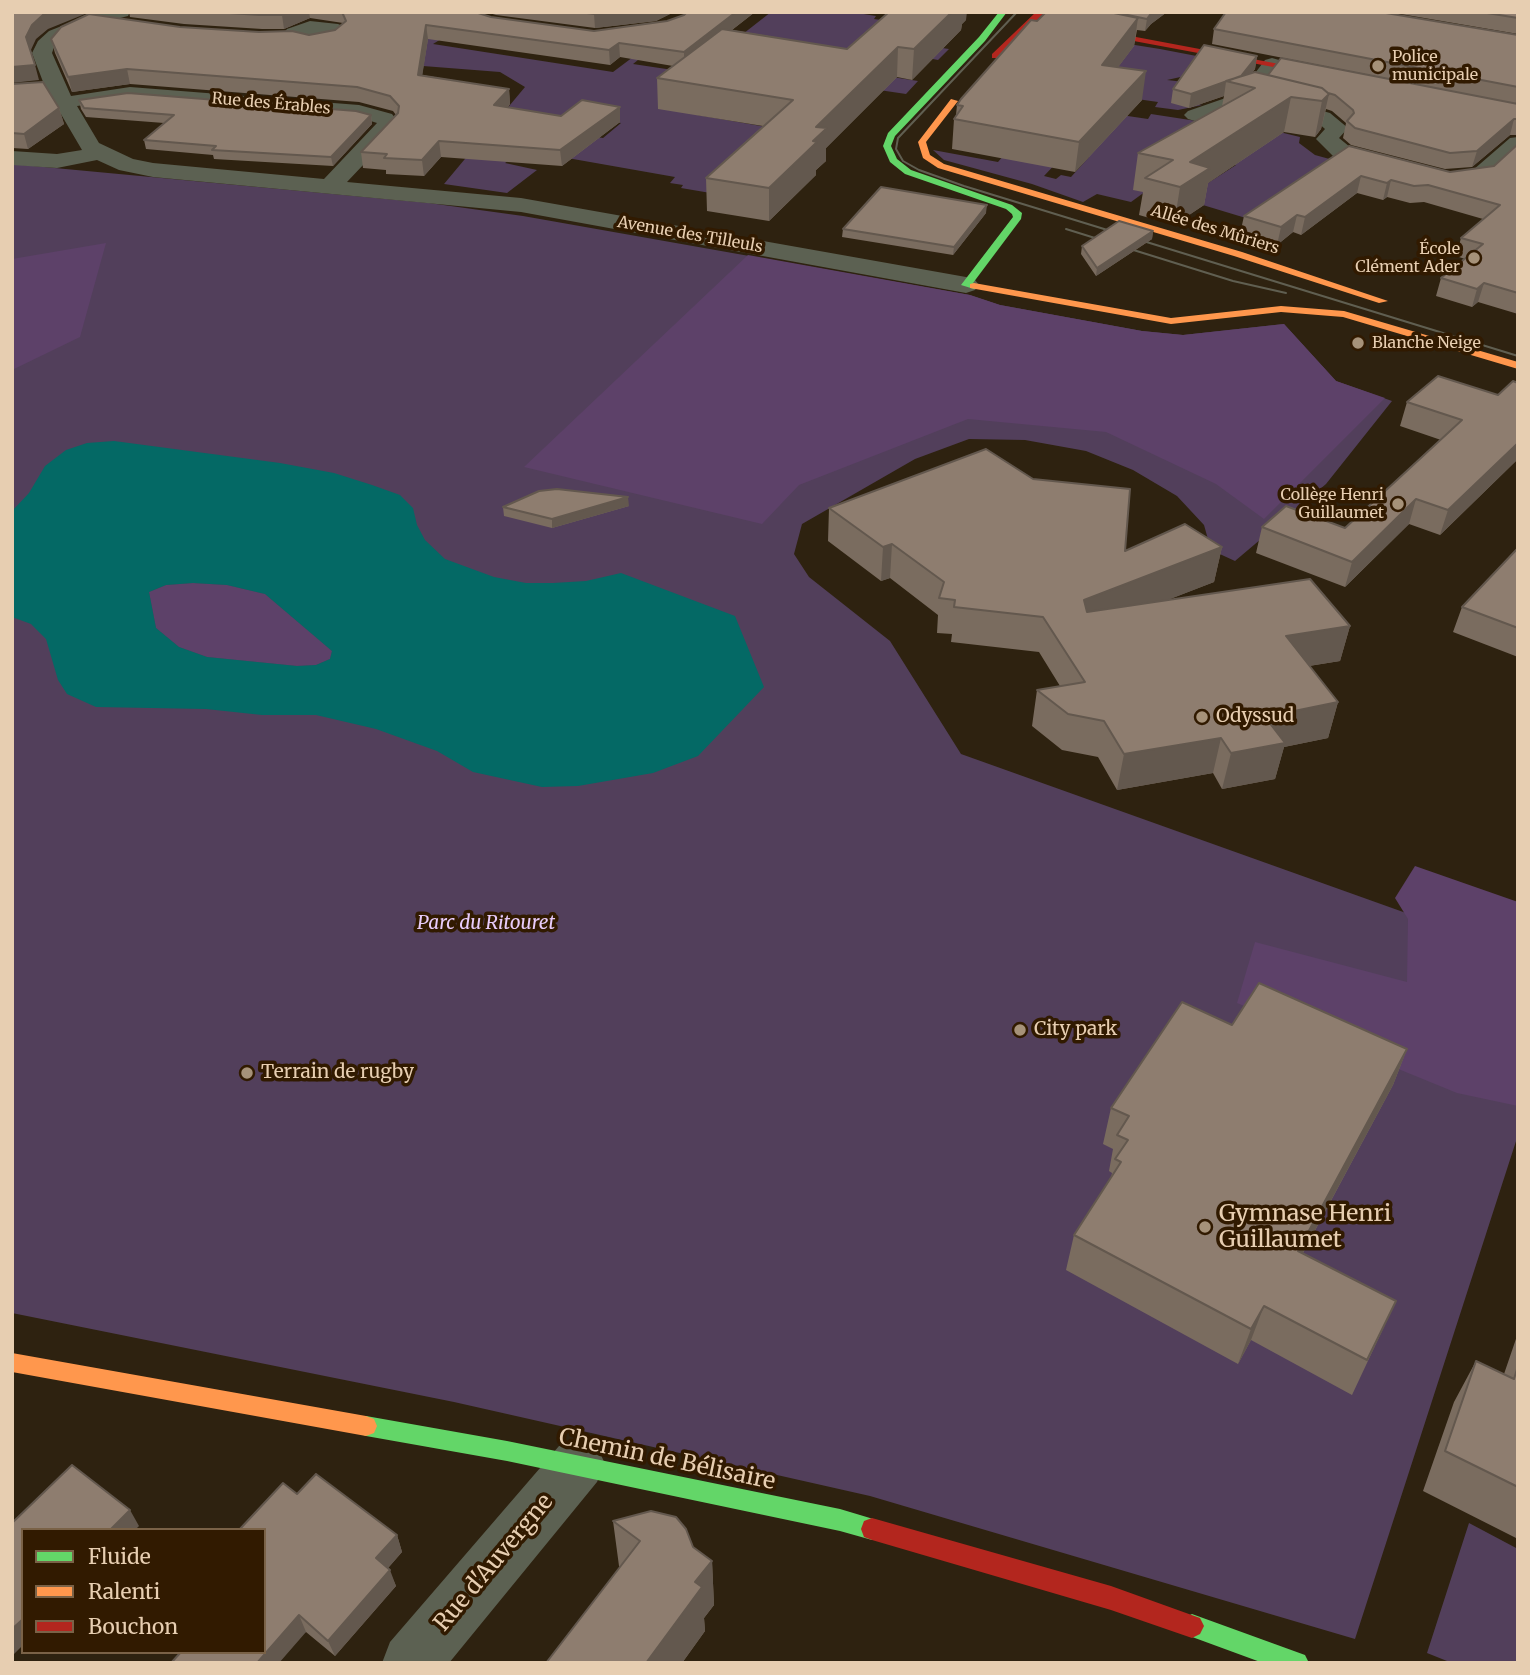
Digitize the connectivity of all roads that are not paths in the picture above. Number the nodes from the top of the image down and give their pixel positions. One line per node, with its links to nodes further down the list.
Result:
1 (1006, 12): 2 (street); 19 (street)
2 (1039, 15): 6 (street); 7 (street)
3 (125, 19): 11 (street)
4 (295, 37): 5 (street)
5 (270, 38)
6 (1272, 64): 8 (street); 12 (street)
7 (980, 73)
8 (1342, 78)
9 (307, 88): 13 (street)
10 (967, 88): 20 (street, Allée des Mûriers)
11 (52, 93): 13 (street, Rue des Érables); 16 (street)
12 (1247, 97): 14 (street); 15 (street)
13 (289, 105): 18 (street, Rue des Érables)
14 (1195, 115)
15 (1518, 143)
16 (99, 153): 17 (street); 18 (street, Avenue des Tilleuls)
17 (12, 158)
18 (331, 185): 19 (street, Avenue des Tilleuls)
19 (966, 285): 21 (street, Avenue des Tilleuls)
20 (1398, 306)
21 (1518, 366)
22 (12, 1362): 23 (street, Chemin de Bélisaire)
23 (578, 1464): 24 (street, Rue d'Auvergne); 25 (street, Chemin de Bélisaire)
24 (411, 1663)
25 (1297, 1663)

